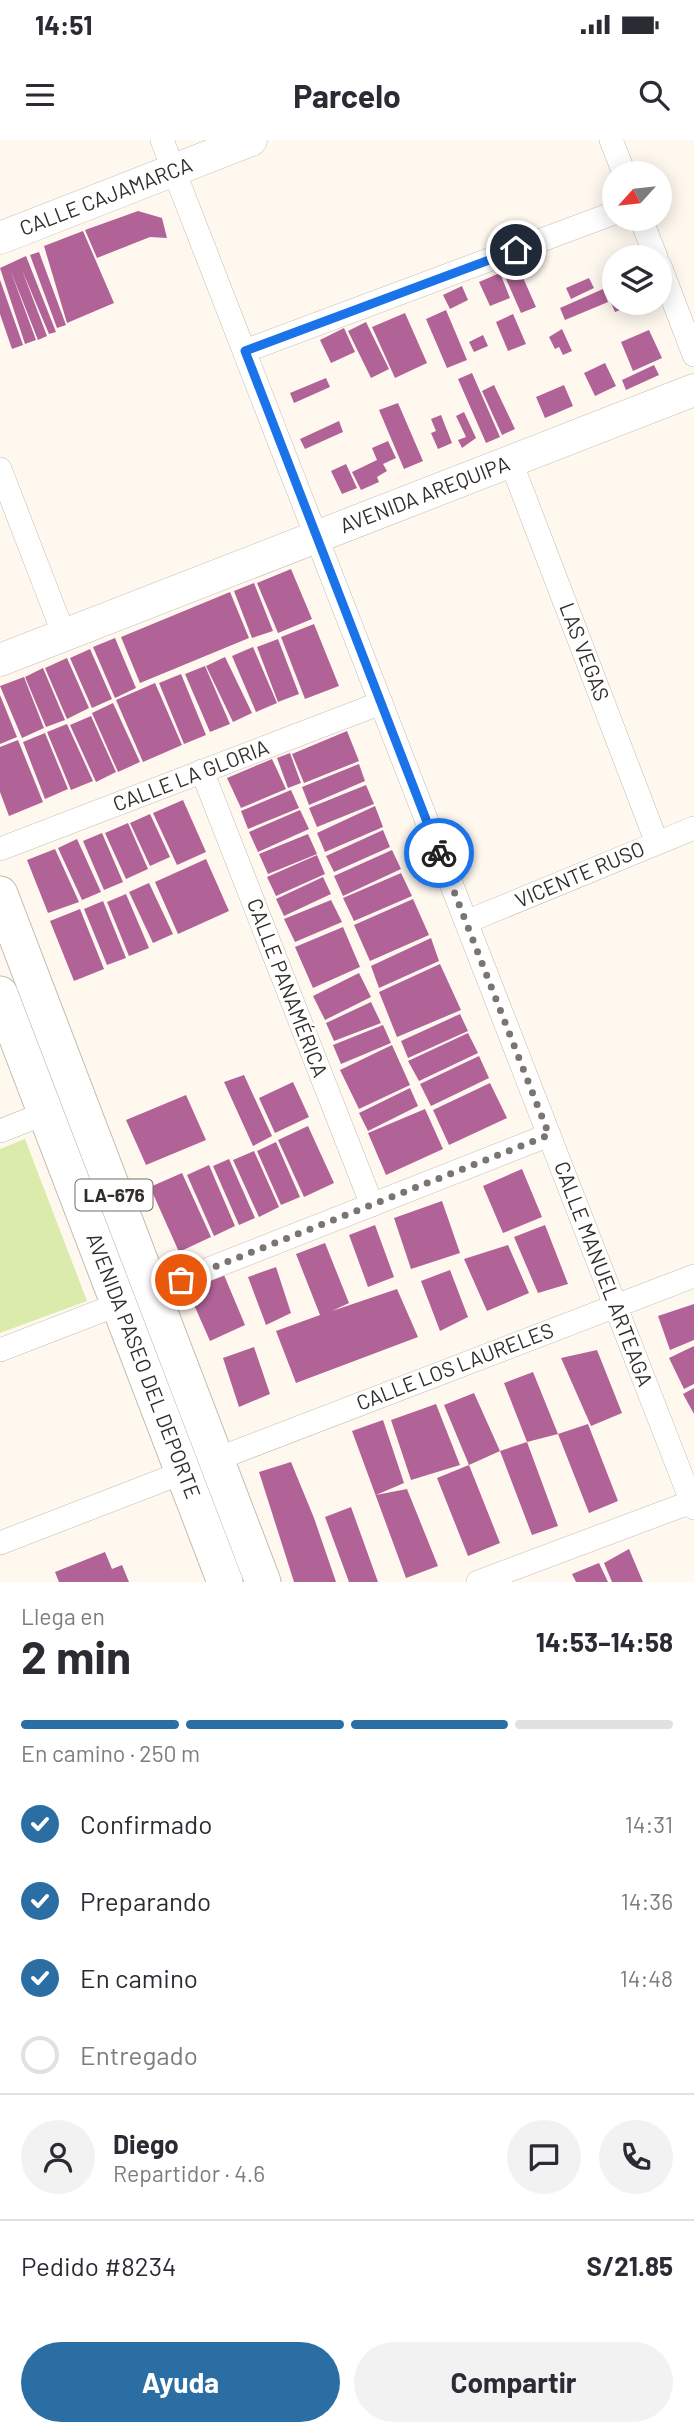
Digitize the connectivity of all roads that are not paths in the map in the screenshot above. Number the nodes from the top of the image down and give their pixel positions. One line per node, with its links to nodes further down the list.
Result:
1 (162, 140): 5 (street, CALLE MANUEL ARTEAGA)
2 (251, 140): 5 (street, CALLE CAJAMARCA)
3 (611, 140): 4 (street)
4 (619, 161)
5 (174, 170): 7 (street, CALLE CAJAMARCA); 9 (street, CALLE MANUEL ARTEAGA)
6 (602, 217): 9 (street)
7 (0, 238)
8 (672, 297): 10 (street)
9 (245, 351): 14 (street, CALLE MANUEL ARTEAGA)
10 (694, 355)
11 (694, 390): 12 (street, AVENIDA AREQUIPA)
12 (511, 462): 14 (street, AVENIDA AREQUIPA); 20 (street, LAS VEGAS)
13 (0, 469): 15 (street)
14 (317, 537): 15 (street, AVENIDA AREQUIPA); 17 (street, CALLE MANUEL ARTEAGA)
15 (64, 635): 16 (street, AVENIDA AREQUIPA)
16 (0, 660)
17 (381, 703): 18 (street, CALLE LA GLORIA); 23 (street, CALLE MANUEL ARTEAGA)
18 (202, 771): 21 (street, CALLE LA GLORIA); 28 (street, CALLE PANAMÉRICA)
19 (694, 828): 20 (street, VICENTE RUSO)
20 (657, 843): 23 (street, VICENTE RUSO)
21 (0, 849)
22 (0, 894): 30 (main road, AVENIDA PASEO DEL DEPORTE / LA-676)
23 (466, 922): 27 (street, CALLE MANUEL ARTEAGA)
24 (0, 994): 25 (main road, AVENIDA PASEO DEL DEPORTE / LA-676)
25 (46, 1114): 26 (street); 30 (main road, AVENIDA PASEO DEL DEPORTE / LA-676)
26 (0, 1131)
27 (549, 1135): 28 (street); 31 (street, CALLE MANUEL ARTEAGA)
28 (372, 1205): 30 (street)
29 (694, 1276): 31 (street, CALLE LOS LAURELES)
30 (135, 1298): 32 (street); 33 (main road, AVENIDA PASEO DEL DEPORTE / LA-676); 34 (main road, AVENIDA PASEO DEL DEPORTE / LA-676)
31 (615, 1306): 33 (street, CALLE LOS LAURELES); 35 (street, CALLE MANUEL ARTEAGA)
32 (0, 1350)
33 (216, 1460): 38 (main road, AVENIDA PASEO DEL DEPORTE / LA-676)
34 (184, 1472): 36 (street); 37 (main road, AVENIDA PASEO DEL DEPORTE / LA-676)
35 (693, 1504): 39 (street)
36 (0, 1543)
37 (225, 1582)
38 (262, 1582)
39 (478, 1582)

